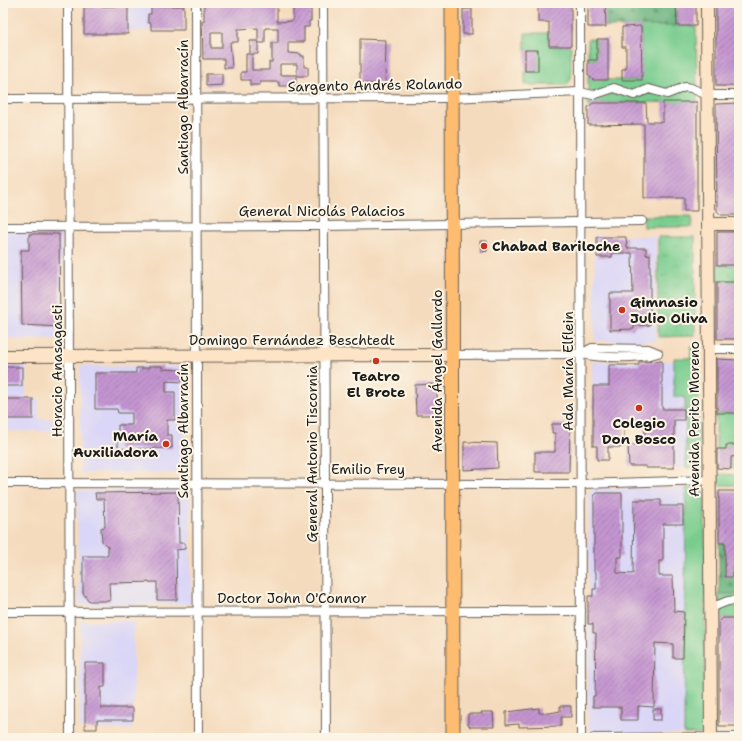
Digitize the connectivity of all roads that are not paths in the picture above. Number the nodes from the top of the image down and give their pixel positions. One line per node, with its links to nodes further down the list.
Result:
1 (68, 3): 13 (street, Horacio Anasagasti)
2 (196, 3): 10 (street, Santiago Albarracín)
3 (324, 3): 14 (street, General Antonio Tiscornia)
4 (452, 3): 11 (main road, Avenida Ángel Gallardo)
5 (580, 3): 7 (street, Ada María Elflein)
6 (707, 3): 8 (main road, Avenida Perito Moreno)
7 (580, 92): 8 (street, Sargento Andrés Rolando); 11 (street, Sargento Andrés Rolando); 16 (street, Ada María Elflein)
8 (707, 95): 9 (street, Sargento Andrés Rolando); 17 (main road, Avenida Perito Moreno)
9 (739, 95)
10 (196, 98): 13 (street, Sargento Andrés Rolando); 14 (street, Sargento Andrés Rolando); 20 (street, Santiago Albarracín)
11 (452, 98): 14 (street, Sargento Andrés Rolando); 19 (main road, Avenida Ángel Gallardo)
12 (3, 99): 13 (street, Sargento Andrés Rolando)
13 (69, 99): 23 (street, Horacio Anasagasti)
14 (324, 99): 21 (street, General Antonio Tiscornia)
15 (642, 221): 16 (street, General Nicolás Palacios)
16 (581, 222): 19 (street, General Nicolás Palacios); 26 (street, Ada María Elflein)
17 (708, 224): 18 (main road); 24 (main road, Avenida Perito Moreno)
18 (739, 224)
19 (452, 225): 21 (street, General Nicolás Palacios); 29 (main road, Avenida Ángel Gallardo)
20 (196, 226): 21 (street, General Nicolás Palacios); 23 (street, General Nicolás Palacios); 27 (street, Santiago Albarracín)
21 (324, 226): 28 (street, General Antonio Tiscornia)
22 (3, 227): 23 (street, General Nicolás Palacios)
23 (69, 227): 31 (street, Horacio Anasagasti)
24 (709, 349): 25 (street); 32 (main road, Avenida Perito Moreno)
25 (739, 349)
26 (581, 354): 26 (street, Domingo Fernández Beschtedt); 29 (street, Domingo Fernández Beschtedt); 38 (street, Ada María Elflein)
27 (196, 355): 28 (main road, Domingo Fernández Beschtedt); 31 (main road, Domingo Fernández Beschtedt); 33 (street, Santiago Albarracín)
28 (325, 355): 29 (main road, Domingo Fernández Beschtedt); 34 (street, General Antonio Tiscornia)
29 (453, 355): 35 (main road, Avenida Ángel Gallardo)
30 (3, 356): 31 (main road, Domingo Fernández Beschtedt)
31 (70, 356): 37 (street, Horacio Anasagasti)
32 (709, 480): 38 (street, Emilio Frey); 40 (main road, Avenida Perito Moreno)
33 (196, 482): 34 (street, Emilio Frey); 37 (street, Emilio Frey); 42 (street, Santiago Albarracín)
34 (324, 482): 35 (street, Emilio Frey); 43 (street, General Antonio Tiscornia)
35 (454, 482): 38 (street, Emilio Frey); 44 (main road, Avenida Ángel Gallardo)
36 (3, 483): 37 (street, Emilio Frey)
37 (70, 483): 41 (street, Horacio Anasagasti)
38 (582, 484): 45 (street, Ada María Elflein)
39 (739, 602): 40 (street)
40 (710, 607): 47 (main road, Avenida Perito Moreno)
41 (70, 611): 42 (street, Doctor John O'Connor); 46 (street, Doctor John O'Connor); 49 (street, Horacio Anasagasti)
42 (198, 611): 43 (street, Doctor John O'Connor); 50 (street, Santiago Albarracín)
43 (324, 611): 44 (street, Doctor John O'Connor); 51 (street, General Antonio Tiscornia)
44 (454, 611): 45 (street, Doctor John O'Connor); 52 (main road, Avenida Ángel Gallardo)
45 (581, 611): 53 (street, Ada María Elflein)
46 (3, 612)
47 (710, 737): 48 (street); 54 (street)
48 (739, 737)
49 (70, 738)
50 (198, 738)
51 (326, 738)
52 (453, 738)
53 (581, 738)
54 (594, 738)

